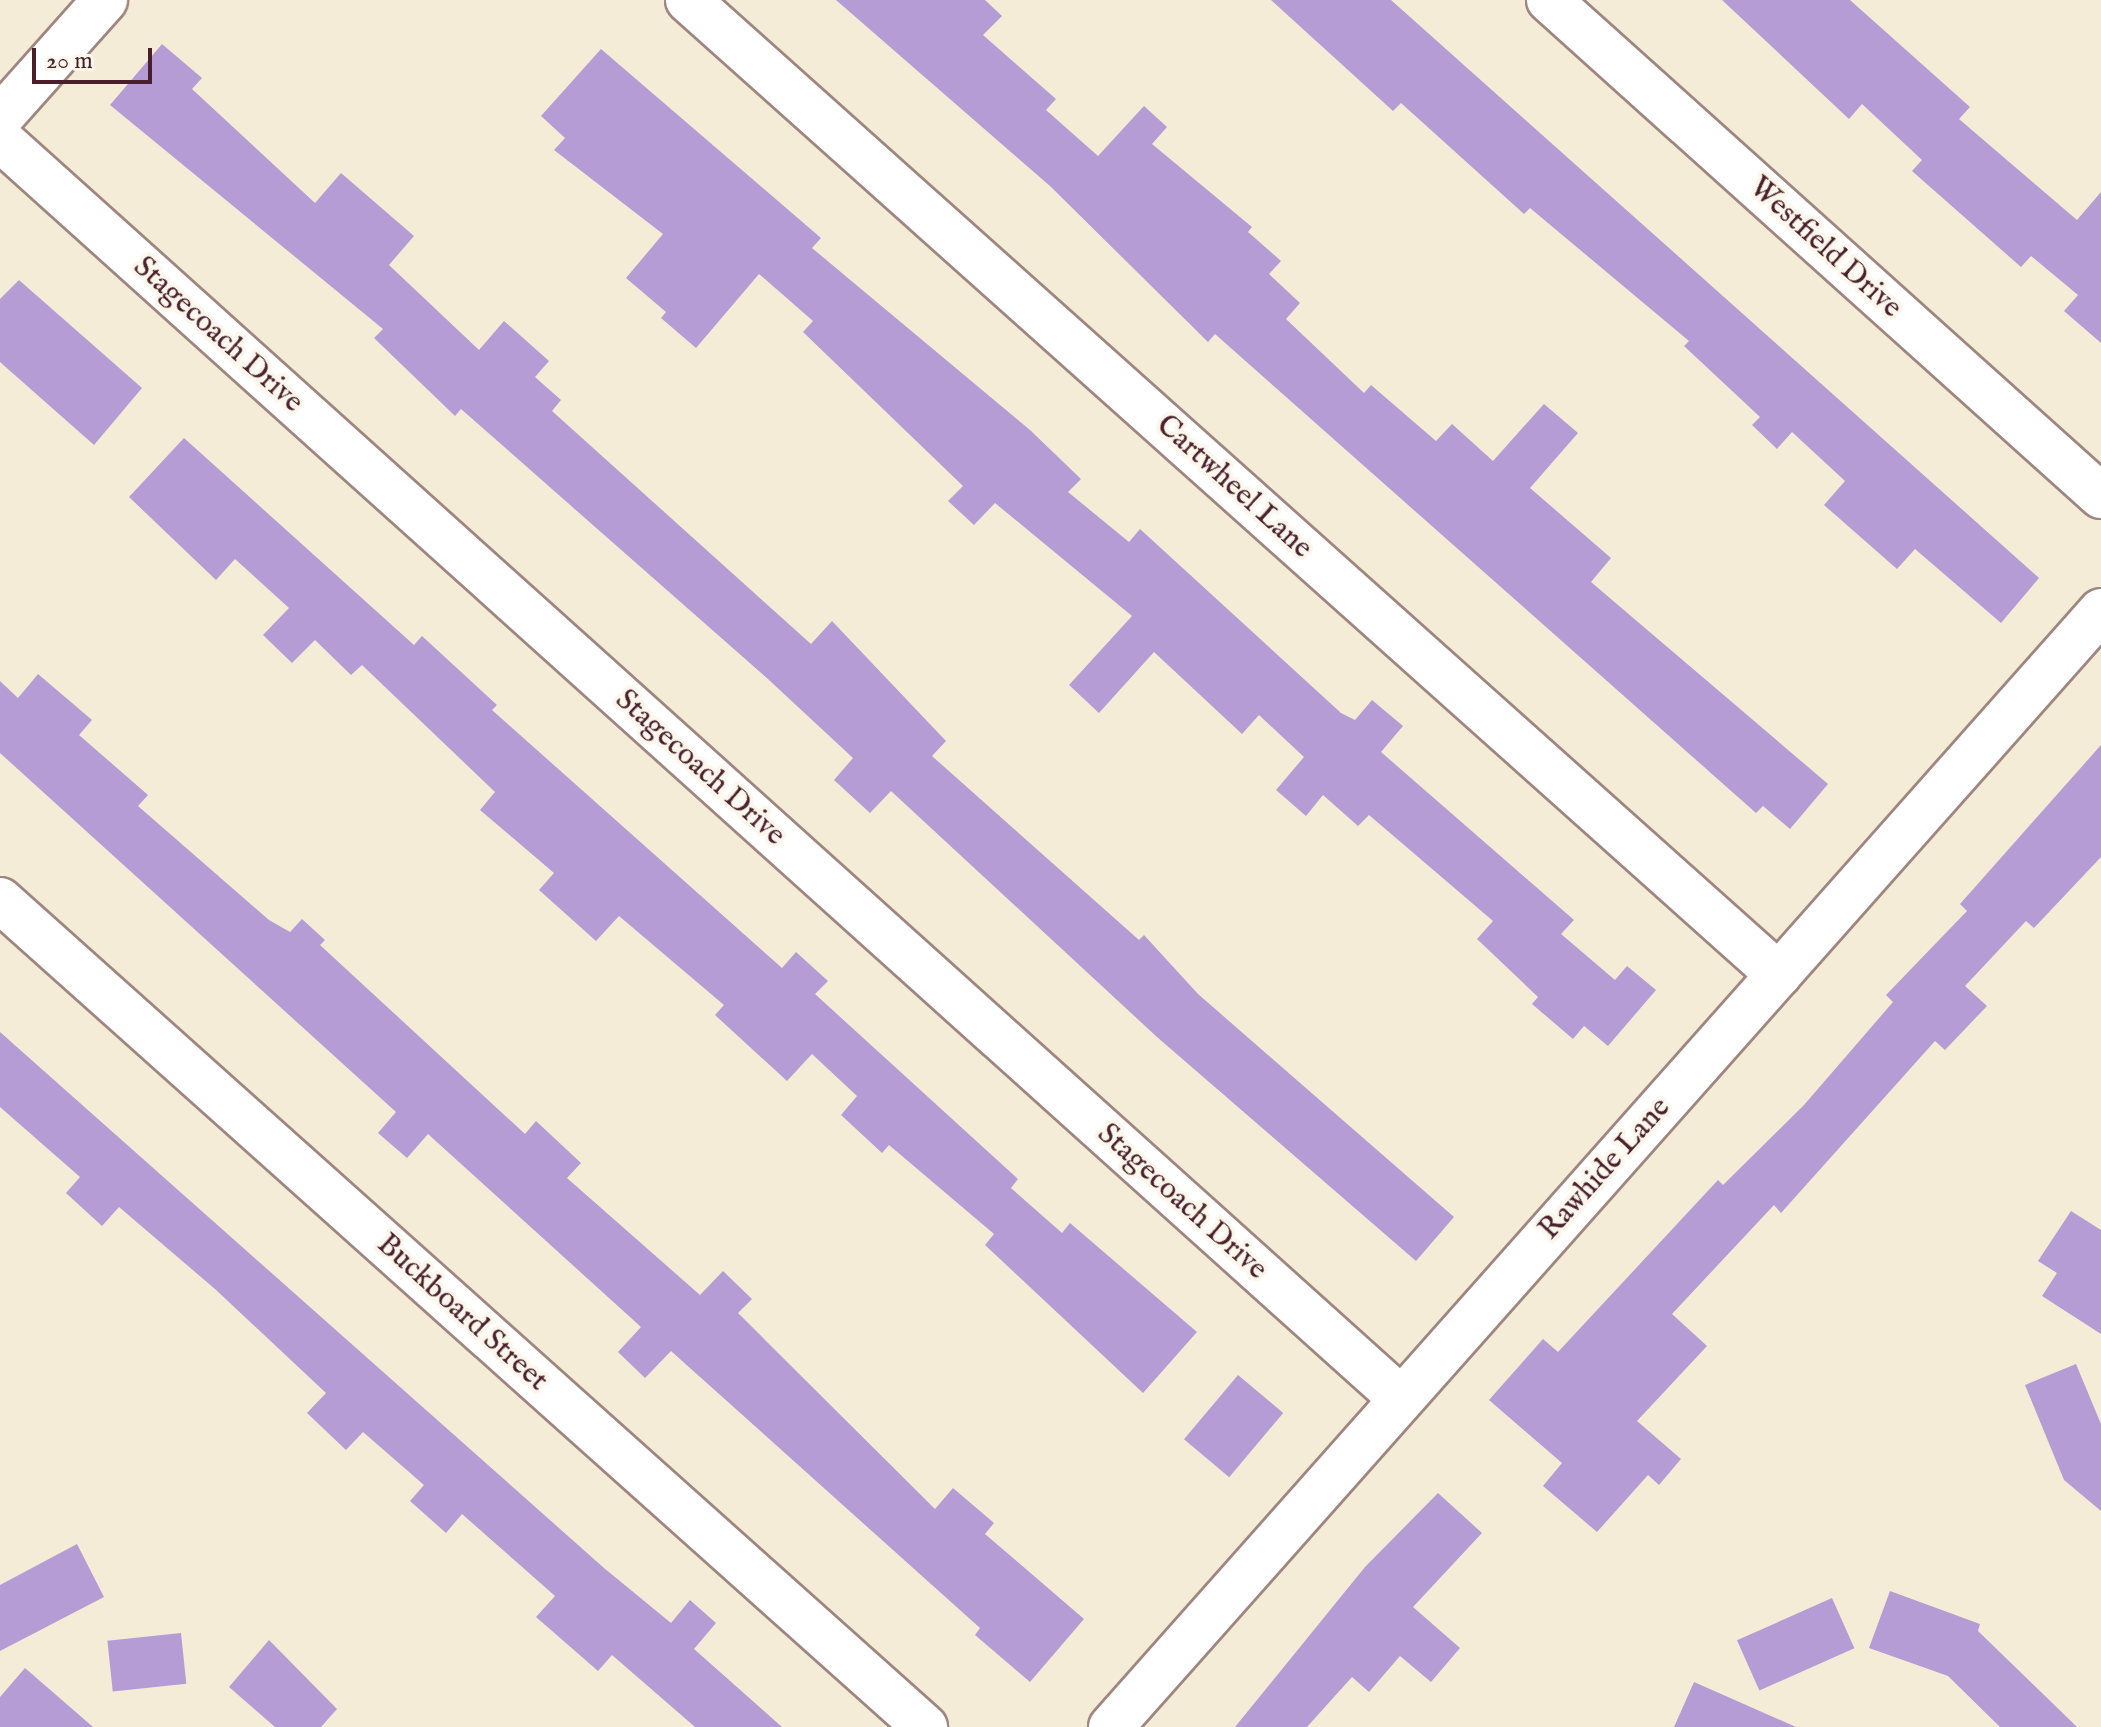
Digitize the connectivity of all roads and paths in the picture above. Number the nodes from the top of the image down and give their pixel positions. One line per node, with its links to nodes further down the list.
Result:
1 (105, 0): 4 (street)
2 (688, 0): 9 (street, Cartwheel Lane)
3 (1549, 0): 6 (street, Westfield Drive)
4 (0, 118)
5 (0, 139): 10 (street, Stagecoach Drive)
6 (2101, 496)
7 (2101, 611): 9 (street, Rawhide Lane)
8 (0, 900): 11 (street, Buckboard Street)
9 (1779, 975): 10 (street, Rawhide Lane)
10 (1400, 1398): 12 (street, Rawhide Lane)
11 (925, 1727)
12 (1111, 1727)

